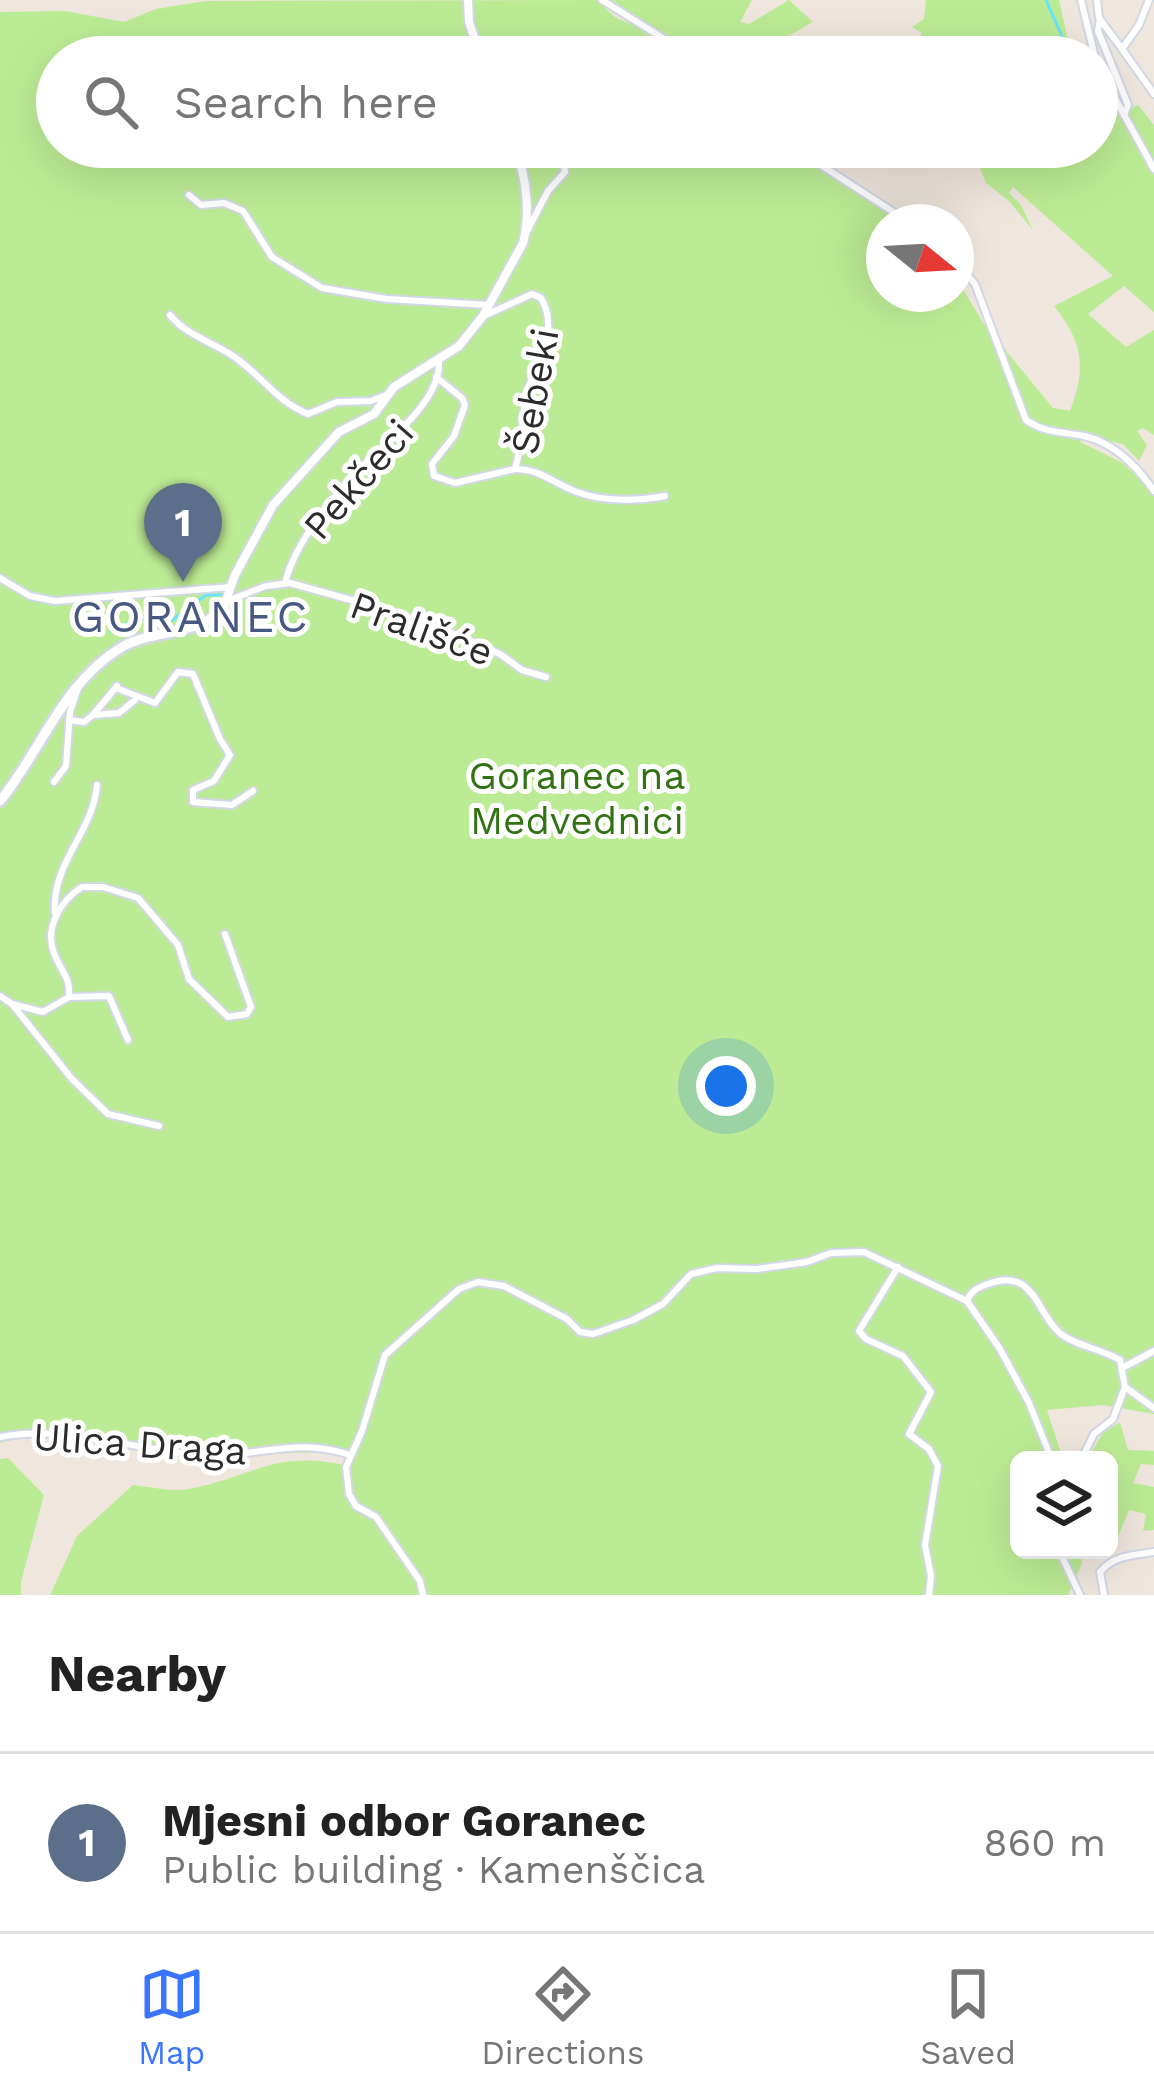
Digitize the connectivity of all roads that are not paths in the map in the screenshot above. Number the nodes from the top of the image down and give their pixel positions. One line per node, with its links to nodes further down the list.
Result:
1 (468, 0): 9 (street)
2 (602, 0): 10 (street)
3 (1081, 0): 11 (street)
4 (1097, 0): 8 (street)
5 (1138, 0): 7 (street)
6 (1149, 0): 7 (street)
7 (1144, 10): 15 (street)
8 (1100, 20): 12 (street); 13 (street)
9 (474, 36)
10 (659, 36)
11 (1090, 36)
12 (1100, 36)
13 (1112, 36)
14 (1118, 44): 15 (street)
15 (1122, 49): 17 (street)
16 (1118, 80): 19 (street)
17 (1154, 94)
18 (1118, 109): 19 (street)
19 (1124, 115): 23 (street)
20 (520, 168): 26 (street)
21 (565, 168): 26 (street)
22 (826, 168): 25 (street)
23 (1154, 169)
24 (189, 195): 28 (street)
25 (881, 204)
26 (525, 235): 28 (street)
27 (974, 283): 35 (street)
28 (489, 305): 30 (street)
29 (170, 315): 33 (street)
30 (483, 316): 31 (street); 34 (street, Šebeki)
31 (439, 360): 32 (street, Pekčeci); 33 (street)
32 (436, 377): 34 (street, Pekčeci); 38 (street, Pekčeci)
33 (387, 396): 39 (street)
34 (514, 469): 36 (street, Šebeki)
35 (1154, 491)
36 (665, 496)
37 (0, 578): 39 (street)
38 (285, 582): 39 (street); 40 (street, Prališće)
39 (228, 597): 41 (main road)
40 (545, 677)
41 (80, 685): 44 (street); 48 (main road)
42 (138, 699): 43 (street); 43 (street); 47 (street)
43 (93, 715): 44 (street)
44 (69, 720): 45 (street)
45 (53, 782)
46 (97, 784): 49 (street)
47 (253, 791)
48 (0, 801)
49 (56, 916): 50 (street); 52 (street)
50 (225, 934)
51 (0, 996): 53 (street)
52 (69, 997): 53 (street); 54 (street)
53 (12, 1004): 55 (street)
54 (128, 1040)
55 (159, 1126)
56 (898, 1267): 57 (street); 65 (street); 69 (street)
57 (967, 1301): 59 (street); 63 (street)
58 (1154, 1351): 59 (street)
59 (1124, 1367): 60 (street)
60 (1125, 1387): 61 (street); 64 (street)
61 (1154, 1408)
62 (0, 1438): 65 (street, Ulica Draga)
63 (1049, 1451)
64 (1086, 1451)
65 (350, 1455): 68 (street)
66 (1154, 1552): 71 (street)
67 (1063, 1559): 70 (street)
68 (423, 1595)
69 (929, 1595)
70 (1080, 1595)
71 (1104, 1595)

